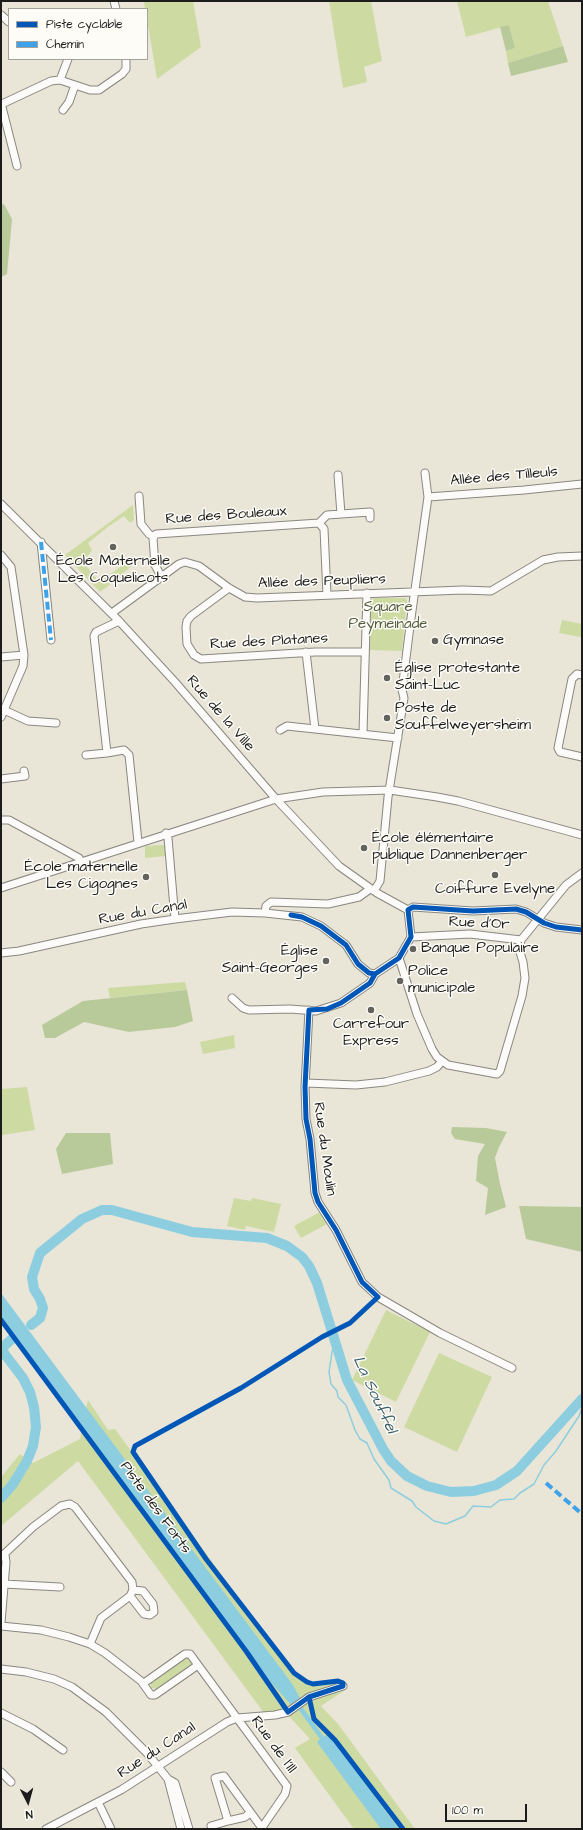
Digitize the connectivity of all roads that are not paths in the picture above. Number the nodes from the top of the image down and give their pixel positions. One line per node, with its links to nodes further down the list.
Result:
1 (68, 60): 3 (street)
2 (126, 60): 4 (street)
3 (60, 80): 4 (street); 5 (street)
4 (75, 85): 6 (street)
5 (1, 103): 7 (street)
6 (63, 110)
7 (5, 132): 8 (street)
8 (17, 166)
9 (426, 473): 13 (street)
10 (338, 475): 15 (street)
11 (582, 484): 13 (street, Allée des Tilleuls)
12 (139, 496): 18 (street)
13 (428, 497): 24 (street)
14 (1, 504): 19 (street, Rue de la Ville)
15 (341, 514): 16 (street, Rue des Bouleaux); 17 (street, Rue des Bouleaux)
16 (370, 518)
17 (321, 521): 18 (street, Rue des Bouleaux); 26 (street)
18 (154, 537): 22 (street, Rue des Bouleaux)
19 (41, 542): 27 (street, Rue de la Ville); 29 (street)
20 (1, 555): 32 (street)
21 (582, 556): 24 (street, Allée des Peupliers)
22 (161, 576): 23 (street, Allée des Peupliers); 27 (street, Allée des Peupliers)
23 (229, 588): 26 (street, Allée des Peupliers); 30 (street, Rue des Platanes)
24 (415, 592): 25 (street, Allée des Peupliers); 41 (street)
25 (367, 593): 26 (street, Allée des Peupliers); 31 (street)
26 (327, 595)
27 (112, 613): 28 (street, Rue de la Ville)
28 (119, 620): 42 (street); 48 (street, Rue de la Ville)
29 (51, 640)
30 (306, 652): 31 (street, Rue des Platanes); 38 (street)
31 (364, 652): 40 (street)
32 (24, 655): 33 (street); 35 (street)
33 (1, 658)
34 (582, 675): 44 (street)
35 (4, 710): 36 (street); 37 (street)
36 (1, 718)
37 (56, 723)
38 (315, 729): 39 (street); 40 (street)
39 (280, 730)
40 (363, 733): 41 (street)
41 (398, 738): 47 (street)
42 (107, 753): 43 (street); 52 (street)
43 (86, 755)
44 (582, 757)
45 (24, 771): 46 (street)
46 (1, 779)
47 (390, 790): 48 (street); 51 (street); 56 (street)
48 (276, 799): 50 (street); 56 (street, Rue de la Ville)
49 (1, 820): 53 (street)
50 (166, 834): 52 (street); 59 (street)
51 (582, 835)
52 (138, 842): 53 (street)
53 (81, 862): 55 (street)
54 (582, 873): 60 (street, Rue d'Or)
55 (1, 887)
56 (372, 890): 57 (street, Rue de la Ville); 58 (street)
57 (408, 910): 60 (street); 62 (street)
58 (265, 913): 59 (street, Rue du Canal); 66 (street, Rue du Canal)
59 (175, 919): 64 (street, Rue du Canal)
60 (538, 920): 61 (street); 63 (street, Rue d'Or)
61 (582, 930)
62 (411, 937): 63 (street, Rue d'Or); 65 (street)
63 (521, 940): 69 (street)
64 (1, 953)
65 (399, 958): 66 (street); 69 (street)
66 (375, 974): 68 (street)
67 (232, 998): 68 (street)
68 (309, 1010): 70 (street, Rue du Moulin)
69 (442, 1061): 70 (street)
70 (306, 1084): 71 (street, Rue du Moulin)
71 (512, 1368)
72 (3, 1556): 73 (street); 76 (street)
73 (4, 1584): 74 (street); 75 (street)
74 (60, 1587)
75 (1, 1624): 76 (street)
76 (90, 1644): 79 (street)
77 (198, 1665): 79 (street); 79 (street); 82 (street)
78 (1, 1669): 84 (street)
79 (144, 1683)
80 (343, 1686): 82 (street, Rue du Canal)
81 (1, 1713): 83 (street)
82 (237, 1718): 84 (street, Rue du Canal); 92 (street, Rue de l'Ill)
83 (63, 1750)
84 (157, 1766): 86 (street); 88 (street, Rue du Canal)
85 (1, 1772): 87 (street)
86 (168, 1779): 95 (street); 96 (street)
87 (11, 1782)
88 (98, 1802): 93 (street, Rue du Canal); 94 (street)
89 (250, 1813): 90 (street); 90 (street); 92 (street)
90 (228, 1822): 91 (street)
91 (210, 1826)
92 (261, 1828)
93 (46, 1829)
94 (111, 1829)
95 (181, 1829)
96 (188, 1829)

